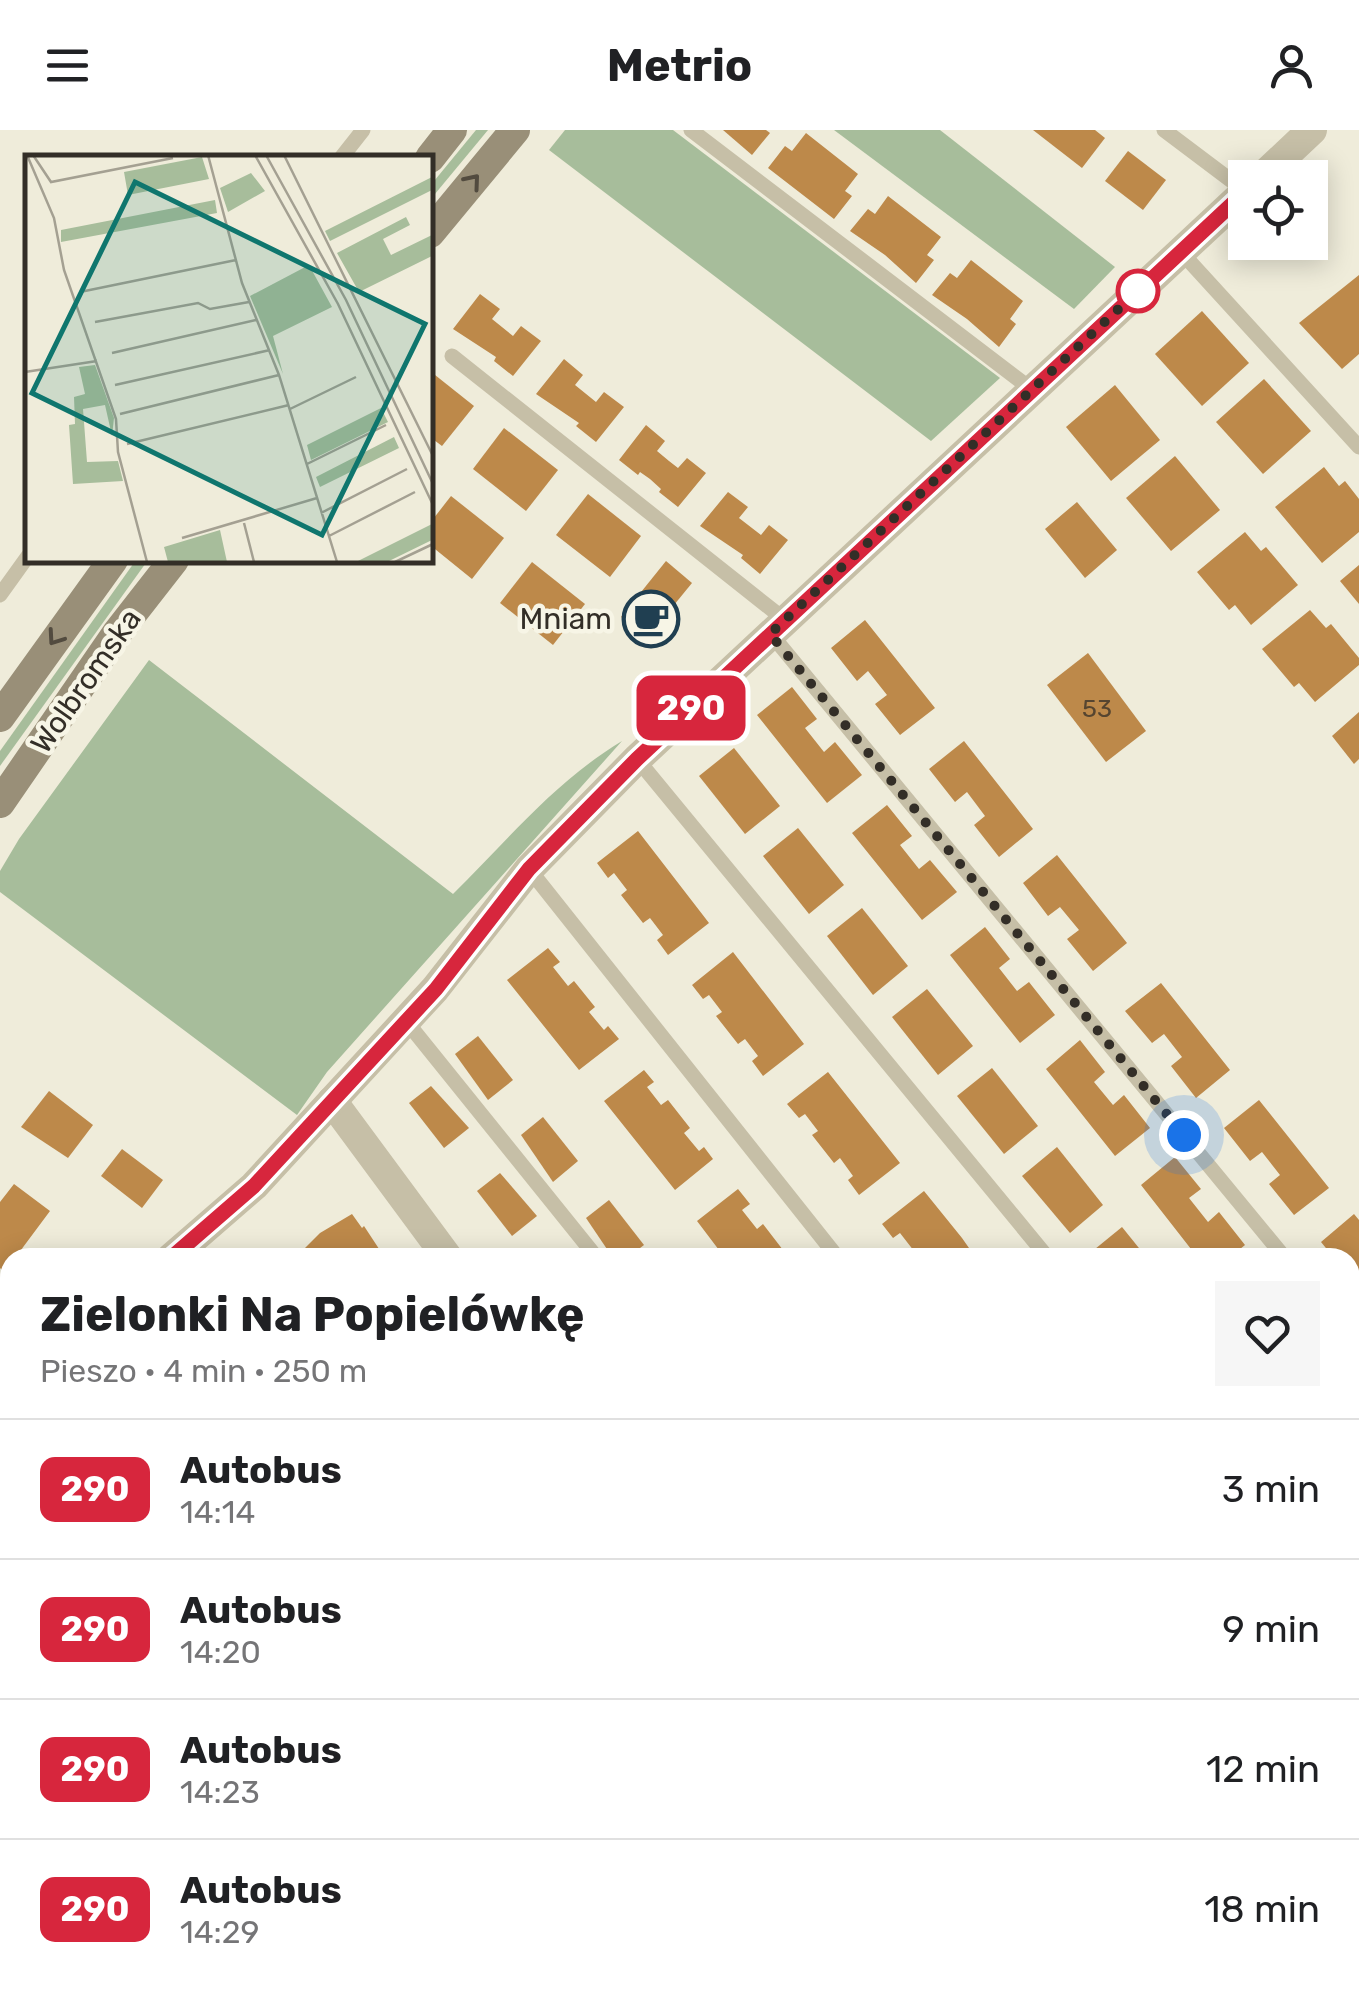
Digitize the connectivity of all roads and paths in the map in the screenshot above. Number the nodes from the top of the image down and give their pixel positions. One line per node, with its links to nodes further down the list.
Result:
1 (364, 130): 7 (lane)
2 (452, 130): 8 (main road)
3 (515, 130): 12 (main road, one-way to 3)
4 (691, 130): 15 (lane)
5 (1164, 130): 10 (lane)
6 (1312, 130): 9 (street)
7 (343, 155)
8 (432, 155)
9 (1280, 160)
10 (1228, 179)
11 (1228, 208): 13 (street)
12 (432, 231)
13 (1181, 252): 15 (street); 16 (lane)
14 (452, 356): 21 (lane)
15 (1031, 390): 21 (street)
16 (1359, 447)
17 (25, 560): 20 (lane)
18 (112, 562): 22 (main road, Wolbromska, one-way to 22)
19 (172, 562): 24 (main road, Wolbromska)
20 (0, 595)
21 (777, 627): 23 (street); 33 (lane)
22 (0, 717)
23 (637, 759): 25 (street); 32 (lane)
24 (0, 803)
25 (529, 869): 26 (street); 31 (lane)
26 (406, 1021): 27 (street); 30 (lane)
27 (332, 1101): 28 (street); 29 (street)
28 (183, 1248)
29 (441, 1248)
30 (589, 1248)
31 (830, 1248)
32 (1040, 1248)
33 (1276, 1248)

